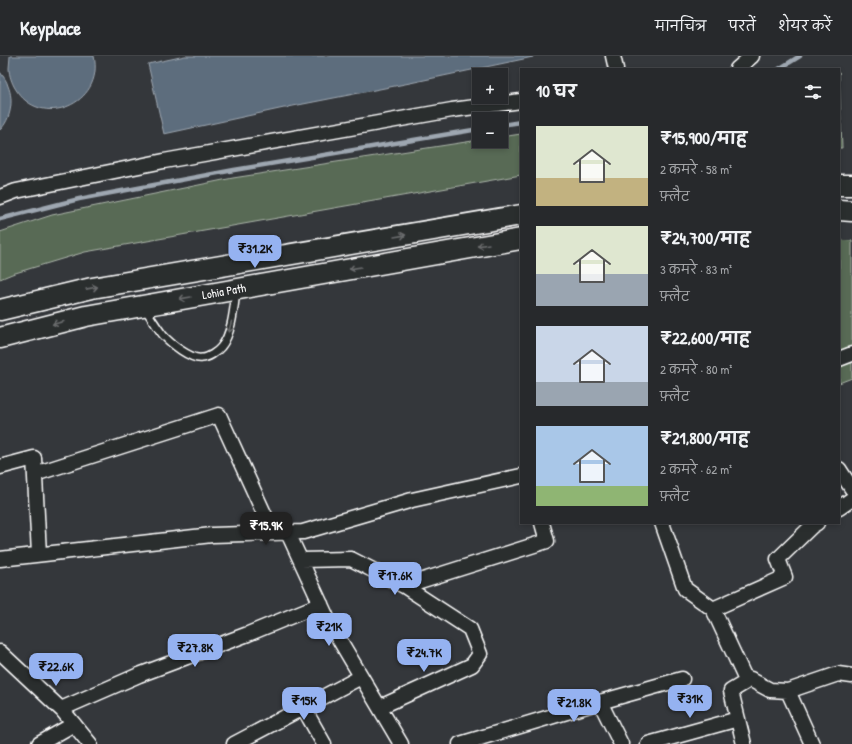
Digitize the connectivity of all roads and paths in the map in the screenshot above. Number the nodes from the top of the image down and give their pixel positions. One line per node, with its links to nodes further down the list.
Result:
1 (614, 56): 3 (street)
2 (752, 56): 4 (street)
3 (616, 68)
4 (739, 68)
5 (520, 101): 8 (street)
6 (840, 185): 7 (main road)
7 (852, 185)
8 (0, 197)
9 (840, 210): 10 (main road)
10 (852, 211)
11 (520, 215): 15 (main road, Lohia Path, one-way to 11)
12 (520, 239): 13 (main road, Lohia Path, one-way to 13)
13 (236, 289): 14 (main road, Lohia Path, one-way to 14); 14 (lane, one-way to 14)
14 (144, 306): 16 (main road, Lohia Path, one-way to 16)
15 (0, 310)
16 (0, 338)
17 (852, 354): 18 (street)
18 (840, 358)
19 (0, 467): 21 (street)
20 (840, 471): 23 (street)
21 (35, 474): 29 (street); 31 (street)
22 (520, 476): 30 (street)
23 (852, 489)
24 (852, 499): 25 (street)
25 (840, 507)
26 (542, 524): 34 (street)
27 (662, 524): 36 (street)
28 (815, 524): 36 (street)
29 (273, 533): 30 (street); 31 (street)
30 (288, 533): 33 (street)
31 (39, 554): 32 (street)
32 (0, 559)
33 (301, 560): 34 (street); 35 (street)
34 (404, 586): 45 (street)
35 (321, 604): 39 (street); 46 (street)
36 (713, 609): 41 (street)
37 (0, 652): 46 (street)
38 (852, 676): 42 (street)
39 (361, 677): 44 (street); 45 (street)
40 (682, 679): 43 (street)
41 (751, 679): 42 (street); 47 (street)
42 (788, 691): 58 (street)
43 (600, 702): 54 (street); 55 (street)
44 (303, 707): 51 (street); 52 (street)
45 (380, 707): 53 (street)
46 (61, 709): 48 (street)
47 (738, 719): 56 (street); 57 (street)
48 (74, 724): 49 (street); 50 (street)
49 (39, 744)
50 (90, 744)
51 (234, 744)
52 (324, 744)
53 (401, 744)
54 (460, 744)
55 (621, 744)
56 (648, 744)
57 (744, 744)
58 (812, 744)

